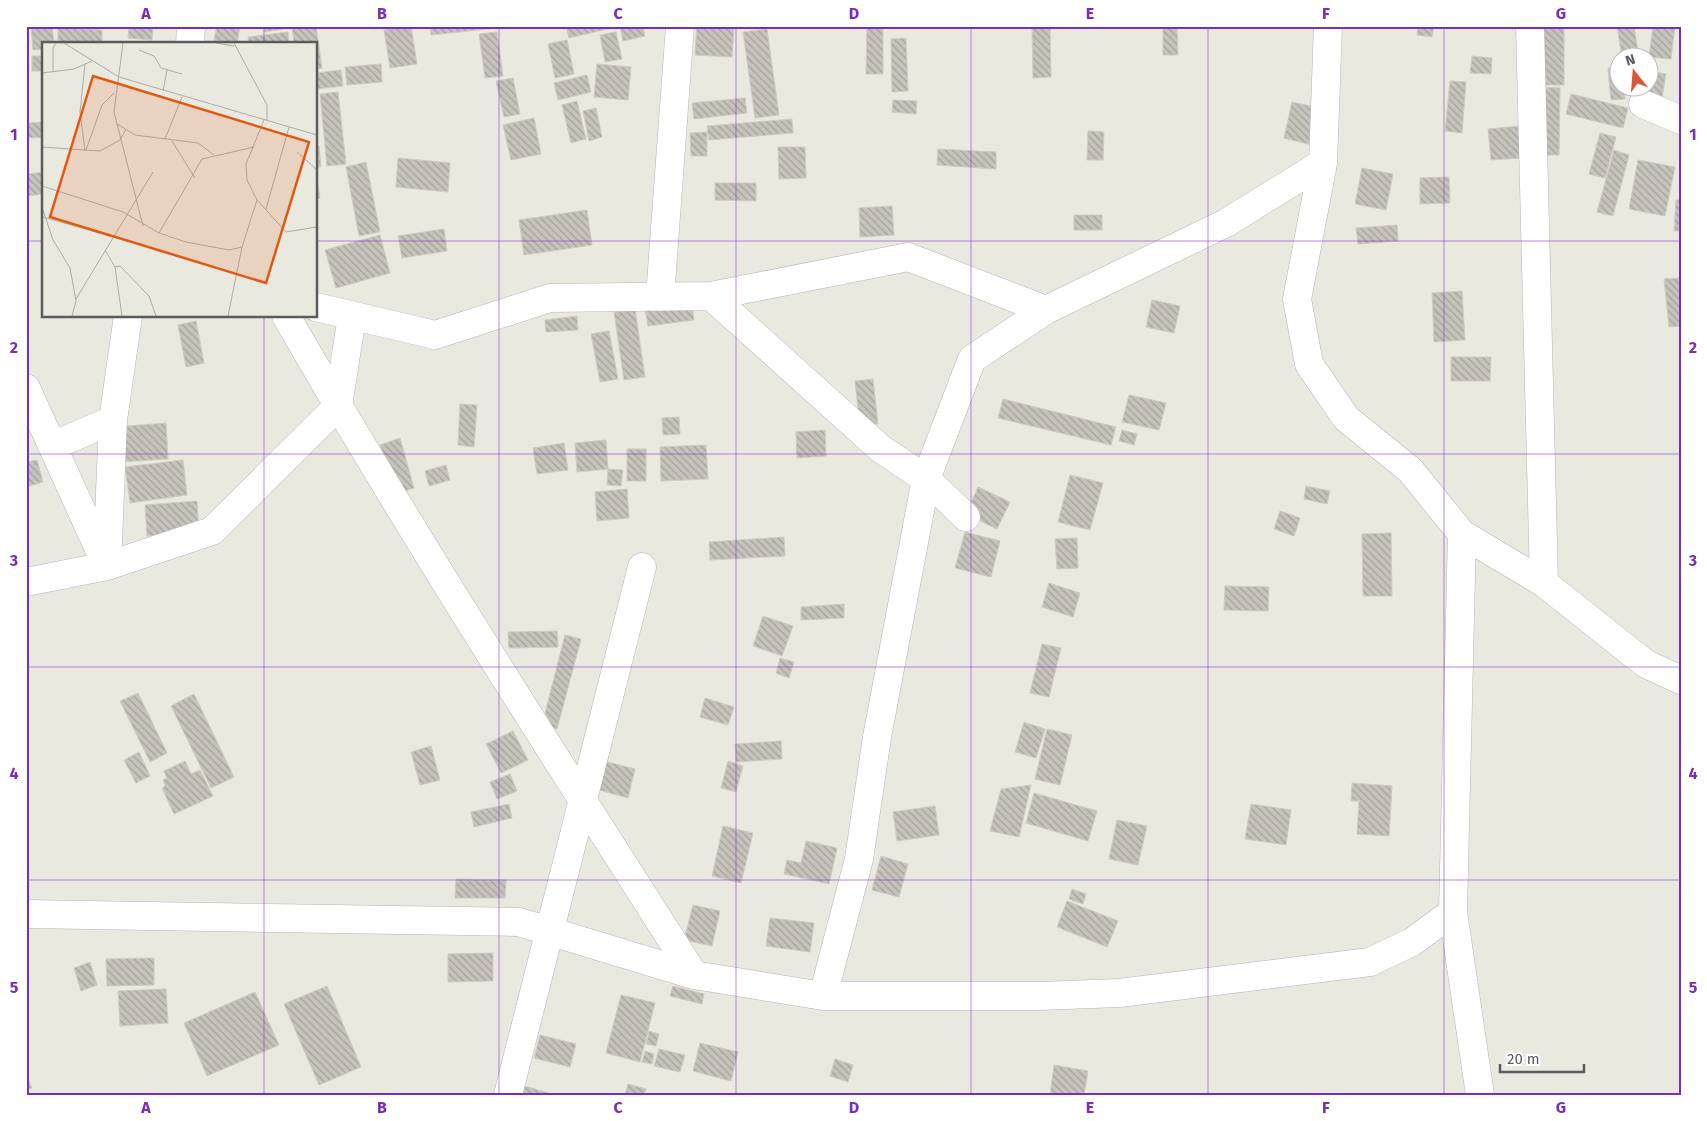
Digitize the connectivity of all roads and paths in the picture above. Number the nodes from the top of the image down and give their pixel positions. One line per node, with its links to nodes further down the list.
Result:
1 (190, 26): 5 (street)
2 (680, 26): 10 (street)
3 (1328, 26): 8 (street)
4 (1530, 26): 26 (street)
5 (190, 42)
6 (1643, 104): 7 (street)
7 (1681, 120)
8 (1323, 163): 12 (street); 22 (street)
9 (711, 296): 10 (street); 12 (street); 20 (street)
10 (660, 297): 13 (street)
11 (318, 308): 13 (street)
12 (1046, 310): 20 (street)
13 (352, 316): 17 (street)
14 (128, 318): 18 (street)
15 (287, 318): 17 (street)
16 (26, 388): 19 (street)
17 (338, 406): 23 (street); 28 (street)
18 (113, 420): 19 (street); 23 (street)
19 (52, 446): 23 (street)
20 (926, 479): 21 (street); 33 (street)
21 (966, 517)
22 (1462, 534): 26 (street); 29 (street)
23 (107, 566): 25 (street)
24 (642, 567): 28 (street)
25 (26, 582)
26 (1544, 583): 27 (street)
27 (1681, 680)
28 (583, 801): 31 (street); 32 (street)
29 (1453, 912): 33 (street); 35 (street)
30 (26, 914): 31 (street)
31 (550, 931): 32 (street); 34 (street)
32 (694, 974): 33 (street)
33 (822, 996)
34 (508, 1095)
35 (1480, 1095)

